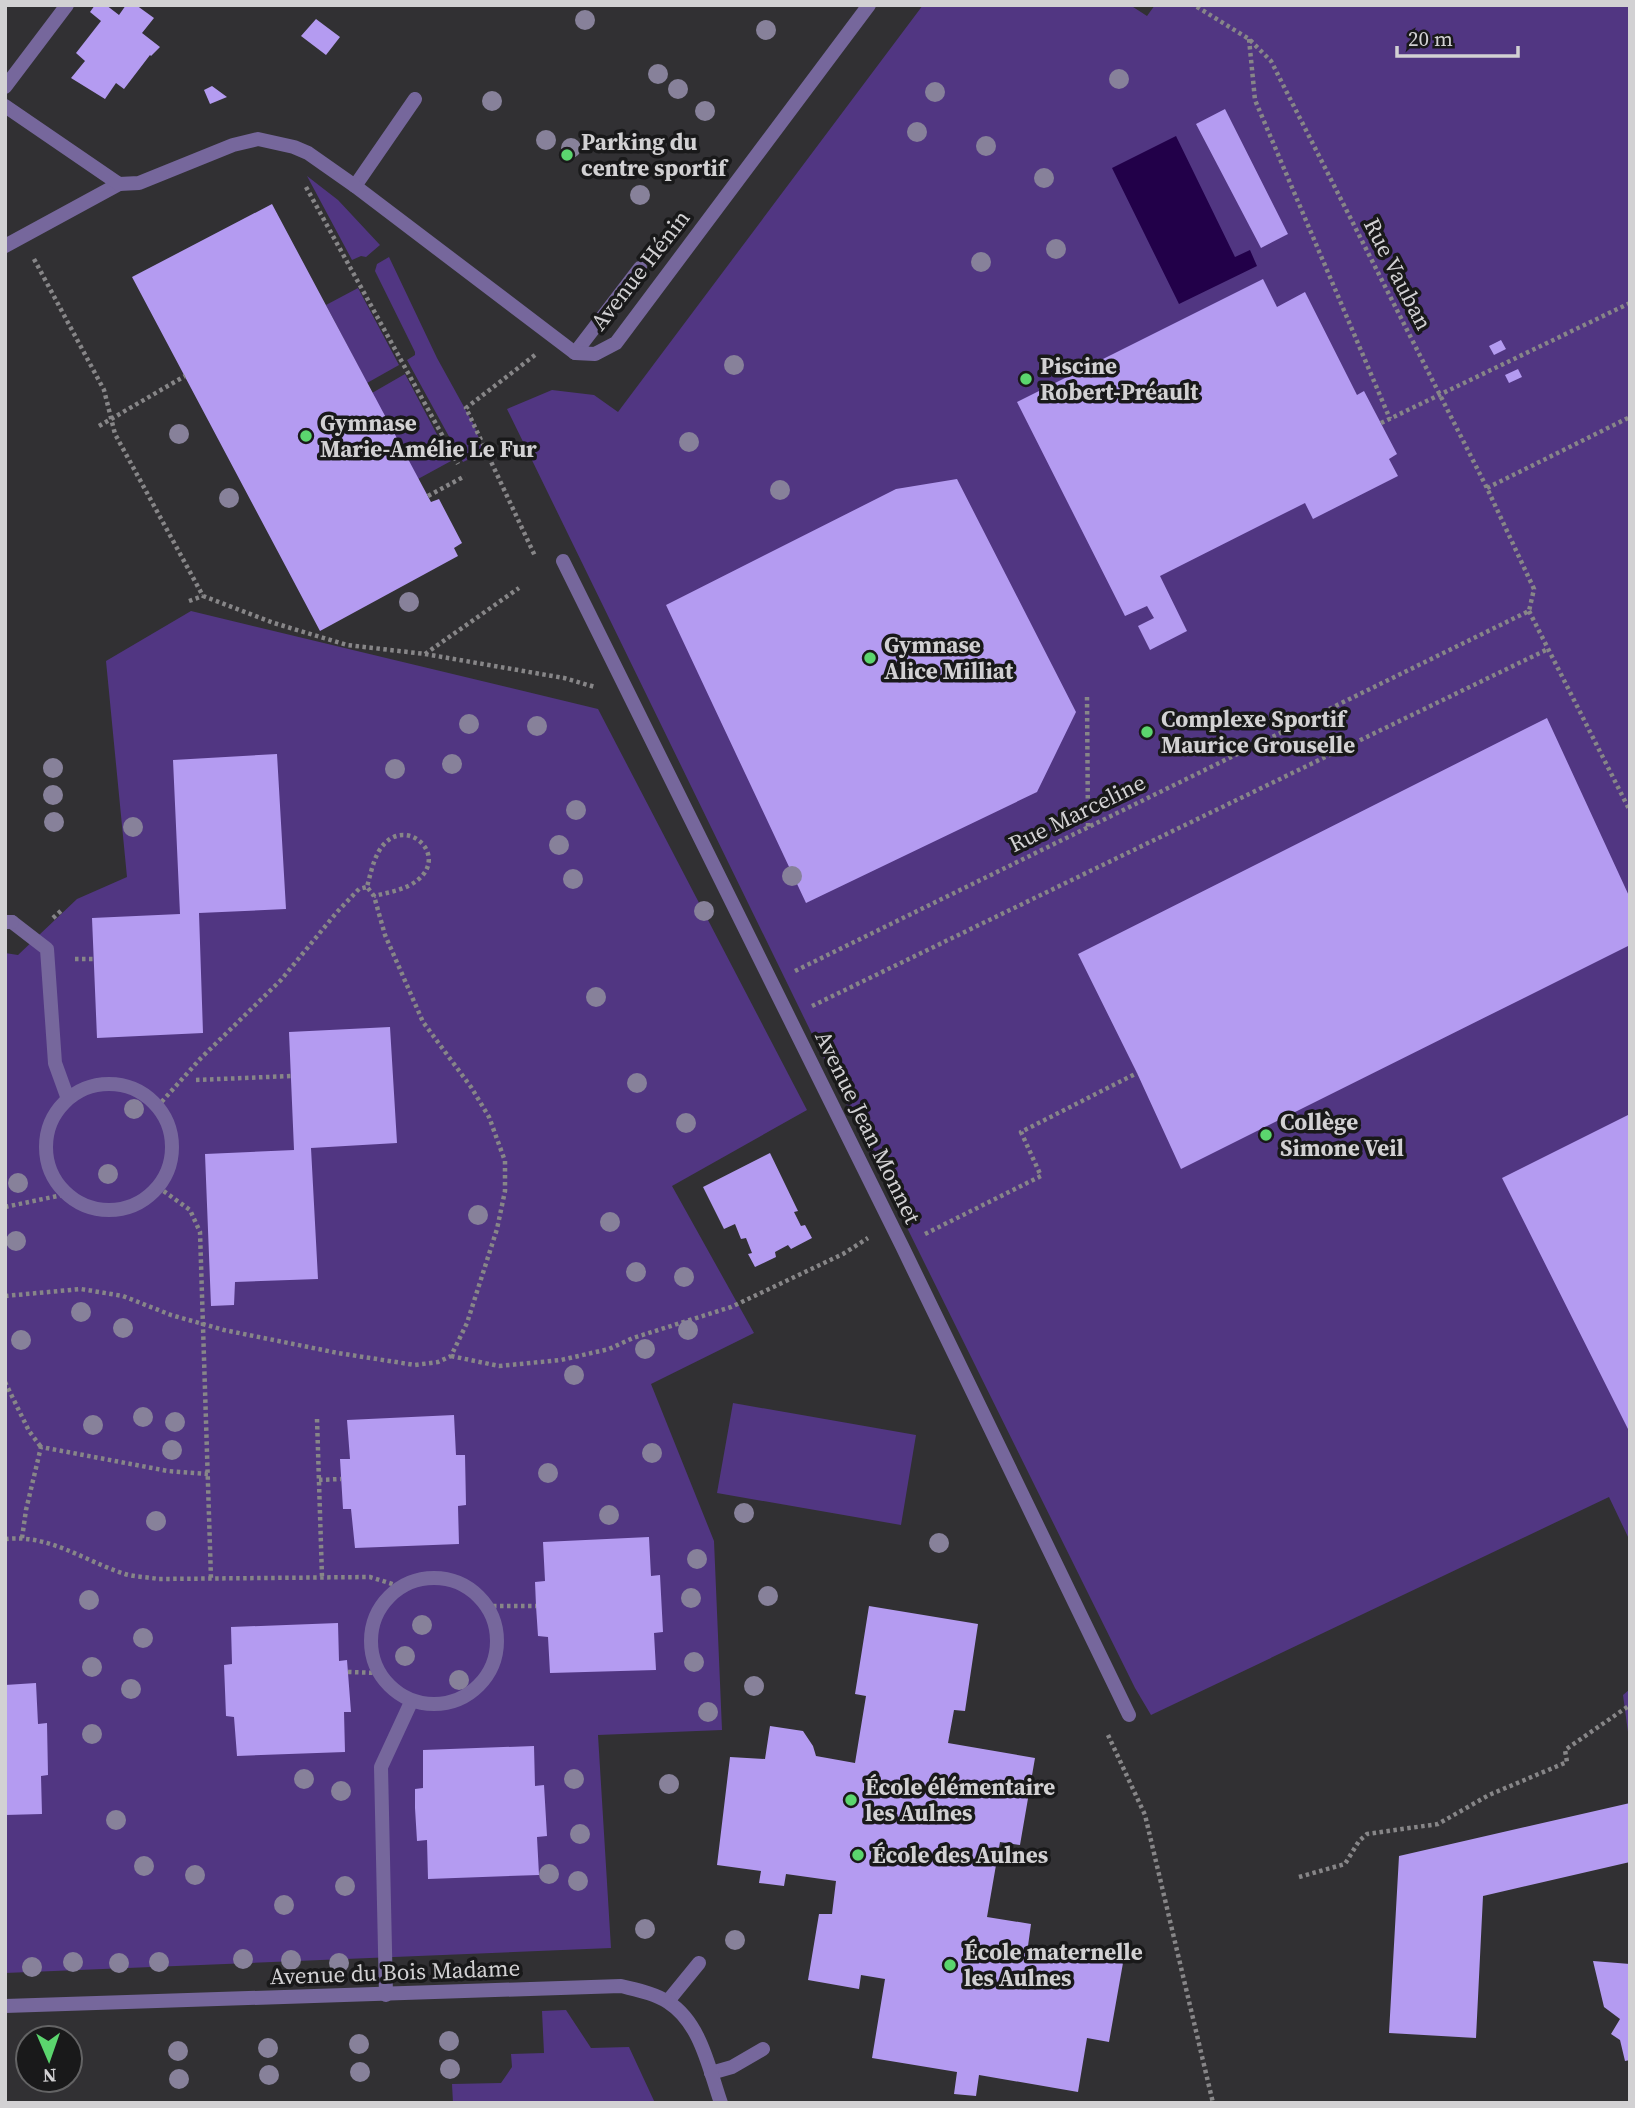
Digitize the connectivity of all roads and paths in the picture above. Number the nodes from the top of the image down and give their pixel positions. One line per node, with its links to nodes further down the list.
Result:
1 (67, 5): 5 (street)
2 (869, 5): 16 (street, Avenue Hénin)
3 (1195, 5): 4 (path, Rue Vauban)
4 (1249, 39): 18 (path, Rue Vauban); 21 (path)
5 (5, 87)
6 (415, 99): 10 (street)
7 (5, 106): 9 (street)
8 (303, 181): 24 (path)
9 (119, 184): 10 (street, Avenue Hénin); 11 (street, Avenue Hénin)
10 (355, 186): 15 (street, Avenue Hénin)
11 (22, 237): 12 (street, Avenue Hénin); 20 (path)
12 (5, 246)
13 (640, 268): 16 (street)
14 (1630, 303): 18 (path)
15 (555, 338): 16 (street, Avenue Hénin); 28 (path)
16 (575, 353)
17 (185, 376): 20 (path)
18 (1440, 396): 21 (path); 26 (path, Rue Vauban)
19 (1630, 417): 26 (path)
20 (111, 419): 23 (path); 31 (path)
21 (1390, 419): 22 (path)
22 (1381, 423)
23 (99, 426)
24 (458, 464)
25 (465, 476): 27 (path)
26 (1487, 488): 33 (path, Rue Vauban)
27 (428, 496)
28 (536, 559)
29 (563, 561): 43 (street, Avenue Jean Monnet)
30 (519, 588): 35 (path)
31 (204, 596): 32 (path); 35 (path)
32 (190, 601)
33 (1529, 611): 34 (path); 39 (path, Rue Marceline)
34 (1548, 649): 38 (path); 44 (path)
35 (425, 654): 36 (path)
36 (594, 677)
37 (1087, 697): 39 (path)
38 (1630, 811)
39 (1088, 828): 43 (path, Rue Marceline)
40 (367, 887): 41 (path); 41 (path); 49 (path)
41 (374, 895): 57 (path)
42 (9, 922): 48 (street)
43 (772, 982): 44 (street, Avenue Jean Monnet)
44 (789, 1017): 53 (street, Avenue Jean Monnet)
45 (1137, 1073): 54 (path)
46 (291, 1076): 47 (path)
47 (196, 1080)
48 (68, 1099): 49 (street); 51 (street)
49 (157, 1107): 50 (street)
50 (158, 1187): 51 (street); 56 (path)
51 (66, 1194): 52 (path)
52 (5, 1207)
53 (891, 1224): 54 (street, Avenue Jean Monnet); 57 (path)
54 (902, 1246): 75 (street, Avenue Jean Monnet)
55 (5, 1296): 56 (path)
56 (204, 1324): 57 (path); 61 (path)
57 (451, 1356)
58 (5, 1382): 60 (path)
59 (317, 1419): 63 (path)
60 (41, 1447): 61 (path); 64 (path)
61 (208, 1474): 67 (path)
62 (341, 1479): 63 (path)
63 (320, 1480): 66 (path)
64 (22, 1538): 65 (path); 67 (path)
65 (5, 1539)
66 (322, 1577): 67 (path); 68 (path)
67 (211, 1579)
68 (402, 1587): 69 (street); 72 (street)
69 (486, 1606): 70 (path); 73 (street)
70 (536, 1606)
71 (348, 1672): 72 (path)
72 (379, 1673): 73 (street)
73 (412, 1700): 79 (street)
74 (1630, 1705): 77 (path)
75 (1129, 1715)
76 (1108, 1733): 85 (path)
77 (1299, 1877)
78 (699, 1963): 80 (street)
79 (386, 1995): 80 (street, Avenue du Bois Madame); 81 (street, Avenue du Bois Madame)
80 (668, 2001): 83 (street, Avenue du Bois Madame)
81 (5, 2006)
82 (763, 2049): 83 (street)
83 (711, 2073): 84 (street, Avenue du Bois Madame)
84 (721, 2103)
85 (1213, 2103)

